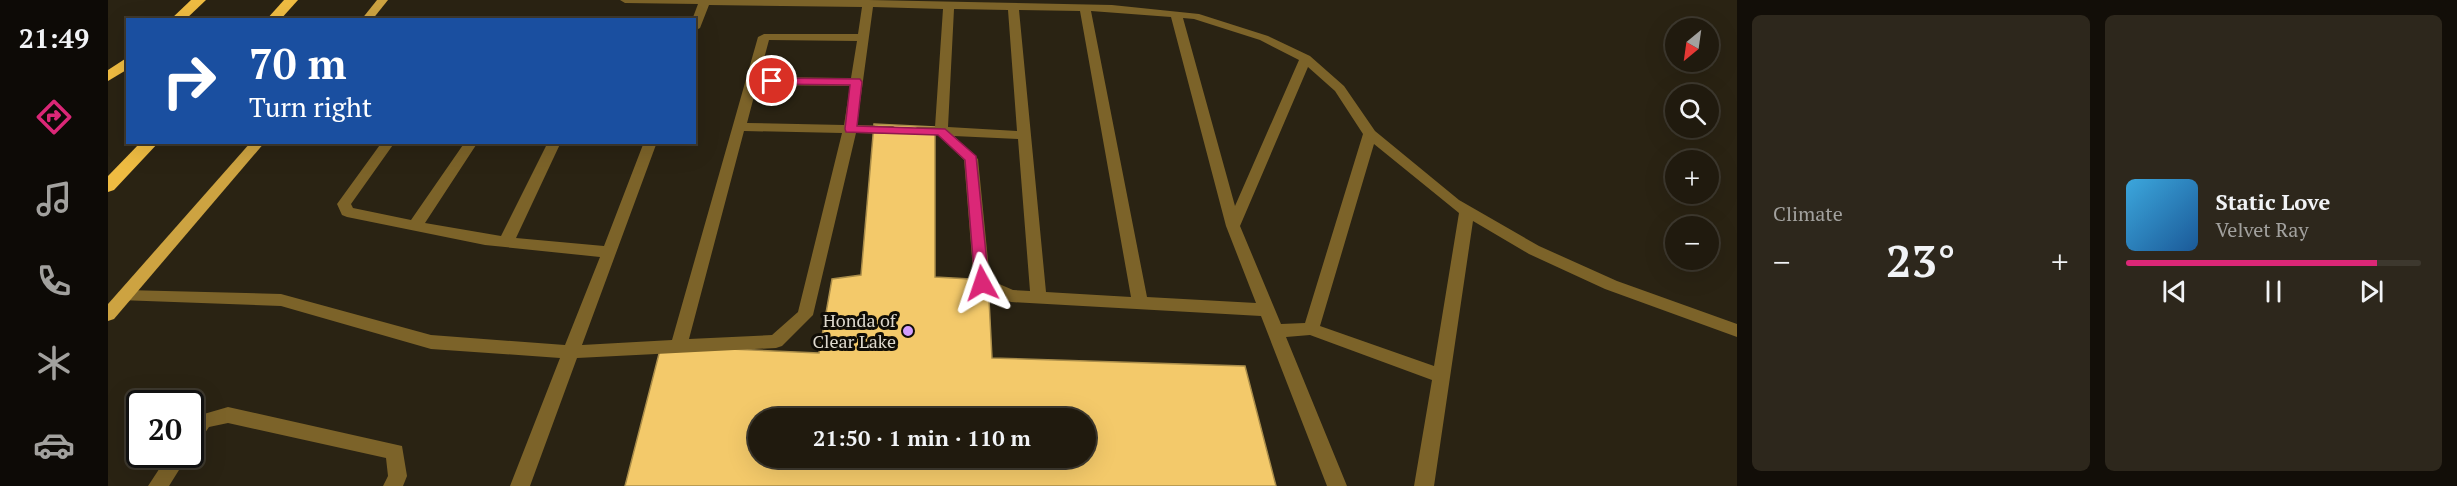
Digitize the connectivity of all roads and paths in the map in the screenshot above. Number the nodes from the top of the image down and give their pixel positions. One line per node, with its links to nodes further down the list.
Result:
1 (199, 0): 11 (highway)
2 (291, 0): 12 (highway)
3 (383, 0): 13 (main road)
4 (625, 0): 5 (lane)
5 (705, 1): 6 (lane); 14 (lane)
6 (868, 3): 7 (lane); 15 (lane)
7 (949, 6): 8 (lane); 23 (lane)
8 (1013, 7): 9 (lane); 25 (lane)
9 (1085, 8): 10 (lane); 40 (lane)
10 (1176, 14): 16 (lane); 35 (lane)
11 (178, 18)
12 (274, 18)
13 (368, 18)
14 (696, 23)
15 (863, 38): 19 (lane); 20 (lane)
16 (1306, 59): 24 (lane); 35 (lane)
17 (126, 63): 18 (highway)
18 (108, 77)
19 (752, 81): 20 (lane); 21 (lane)
20 (856, 82): 22 (lane)
21 (739, 128): 22 (lane); 46 (lane)
22 (850, 129): 23 (lane); 46 (lane)
23 (941, 132): 25 (lane); 39 (lane)
24 (1370, 134): 33 (lane); 43 (lane)
25 (1024, 135): 39 (lane)
26 (149, 144): 32 (highway)
27 (257, 144): 38 (main road)
28 (388, 144): 34 (lane)
29 (471, 144): 34 (lane)
30 (554, 144): 36 (lane)
31 (650, 144): 37 (lane)
32 (108, 186)
33 (1467, 211): 45 (lane); 48 (lane)
34 (415, 226): 36 (lane)
35 (1233, 226): 41 (lane)
36 (506, 242): 37 (lane)
37 (609, 252): 47 (lane)
38 (125, 296): 42 (main road); 47 (lane)
39 (1039, 298): 40 (lane)
40 (1140, 303): 41 (lane)
41 (1267, 310): 44 (lane)
42 (108, 315)
43 (1311, 329): 44 (lane); 48 (lane)
44 (1275, 331): 54 (lane)
45 (1737, 331)
46 (678, 347): 47 (lane)
47 (571, 352): 53 (lane)
48 (1442, 376): 55 (lane)
49 (204, 421): 52 (lane)
50 (170, 468): 51 (lane)
51 (158, 486)
52 (393, 486)
53 (520, 486)
54 (1337, 486)
55 (1424, 486)

